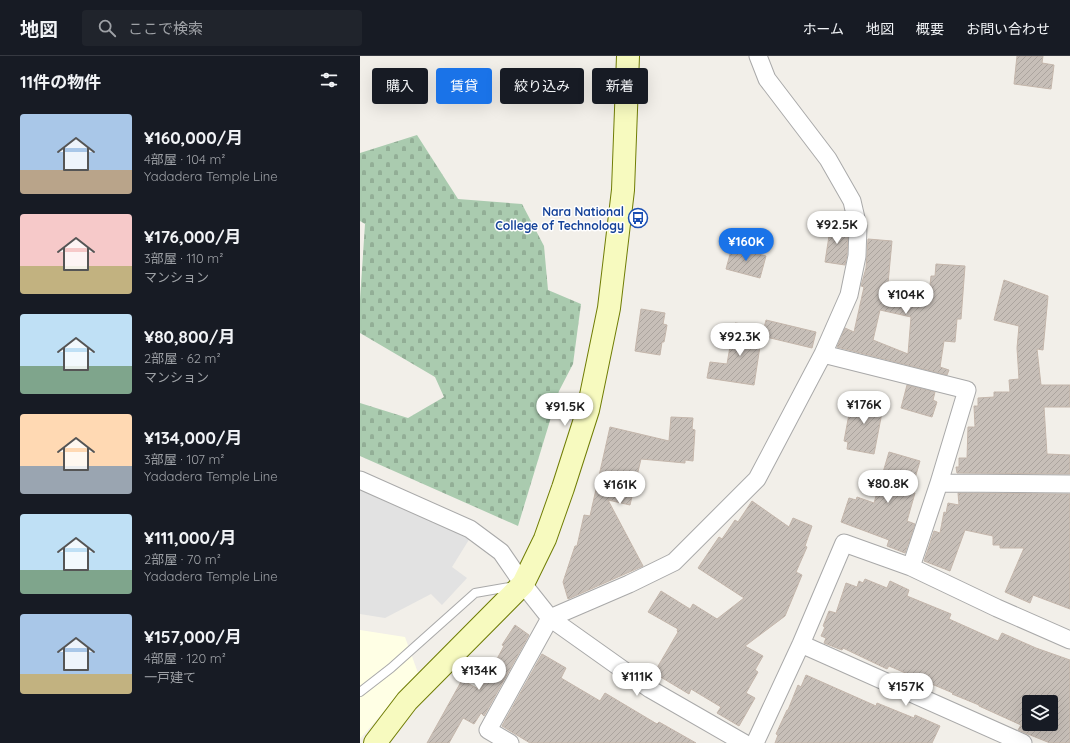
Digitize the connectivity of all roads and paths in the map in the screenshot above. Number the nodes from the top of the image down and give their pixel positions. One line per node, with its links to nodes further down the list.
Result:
1 (628, 56): 8 (main road)
2 (758, 56): 3 (street)
3 (823, 354): 5 (street); 9 (street)
4 (360, 480): 8 (street)
5 (939, 483): 6 (street); 7 (street)
6 (1070, 484)
7 (911, 567): 10 (street); 11 (street)
8 (523, 584): 9 (street); 12 (lane); 13 (main road)
9 (550, 618): 14 (street); 15 (street)
10 (1070, 640)
11 (801, 644): 16 (street); 17 (street)
12 (360, 692)
13 (375, 743)
14 (510, 743)
15 (744, 743)
16 (755, 743)
17 (1023, 743)

